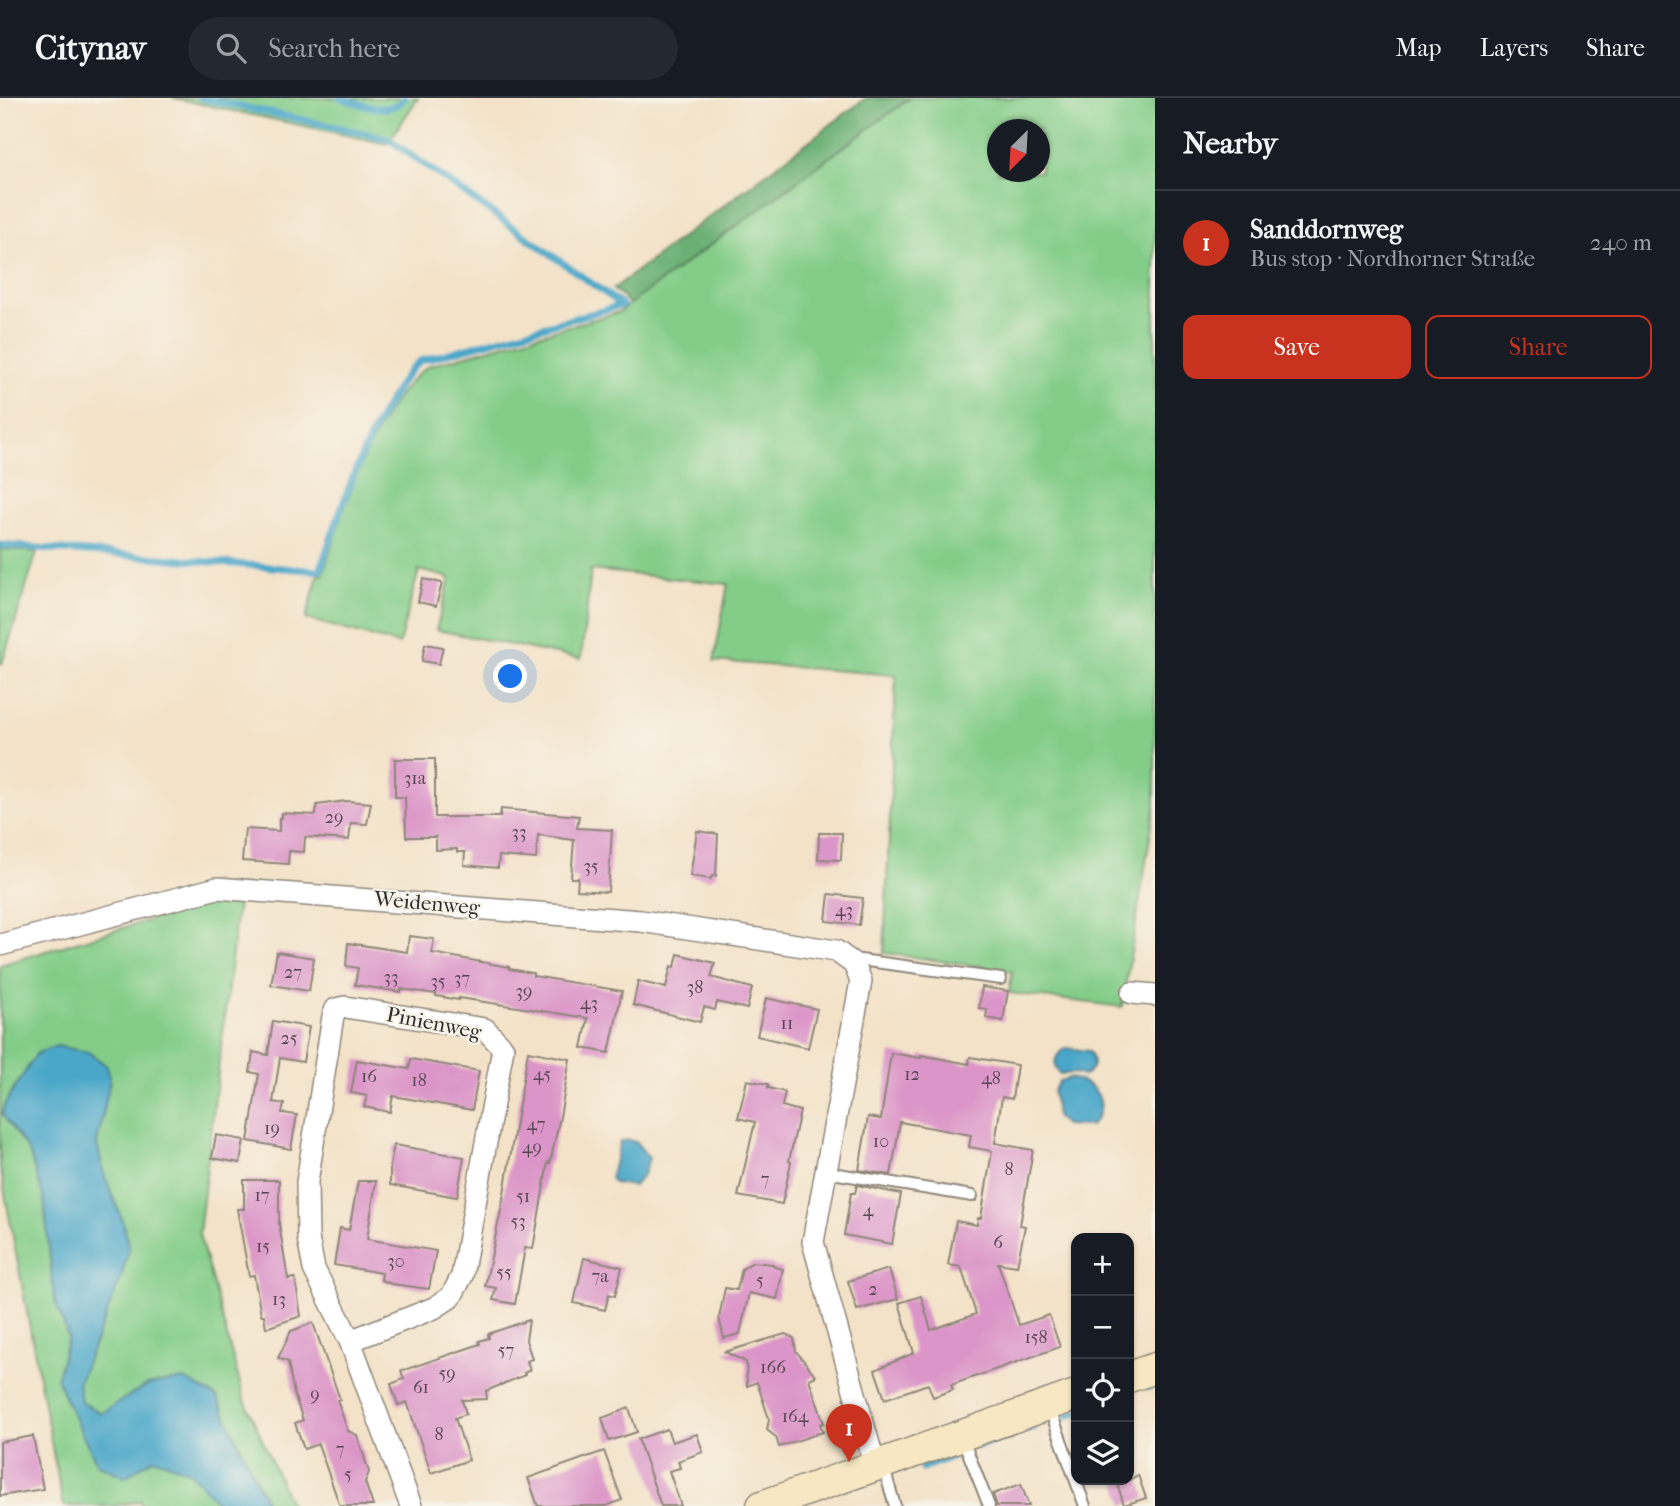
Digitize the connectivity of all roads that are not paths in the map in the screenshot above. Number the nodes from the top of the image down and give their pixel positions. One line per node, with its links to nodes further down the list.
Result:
1 (0, 945): 2 (street, Weidenweg)
2 (854, 964): 3 (lane); 6 (street)
3 (1001, 979)
4 (1132, 993): 5 (street)
5 (1155, 995)
6 (826, 1172): 7 (lane); 14 (street)
7 (972, 1196)
8 (350, 1341): 8 (street, Pinienweg); 16 (street, Pinienweg)
9 (1155, 1367): 10 (street)
10 (1134, 1375)
11 (1071, 1397): 12 (street)
12 (1048, 1405): 13 (street); 19 (lane)
13 (962, 1436): 14 (street); 18 (lane)
14 (879, 1465): 15 (street); 17 (lane)
15 (779, 1503)
16 (411, 1506)
17 (895, 1506)
18 (989, 1506)
19 (1085, 1506)

